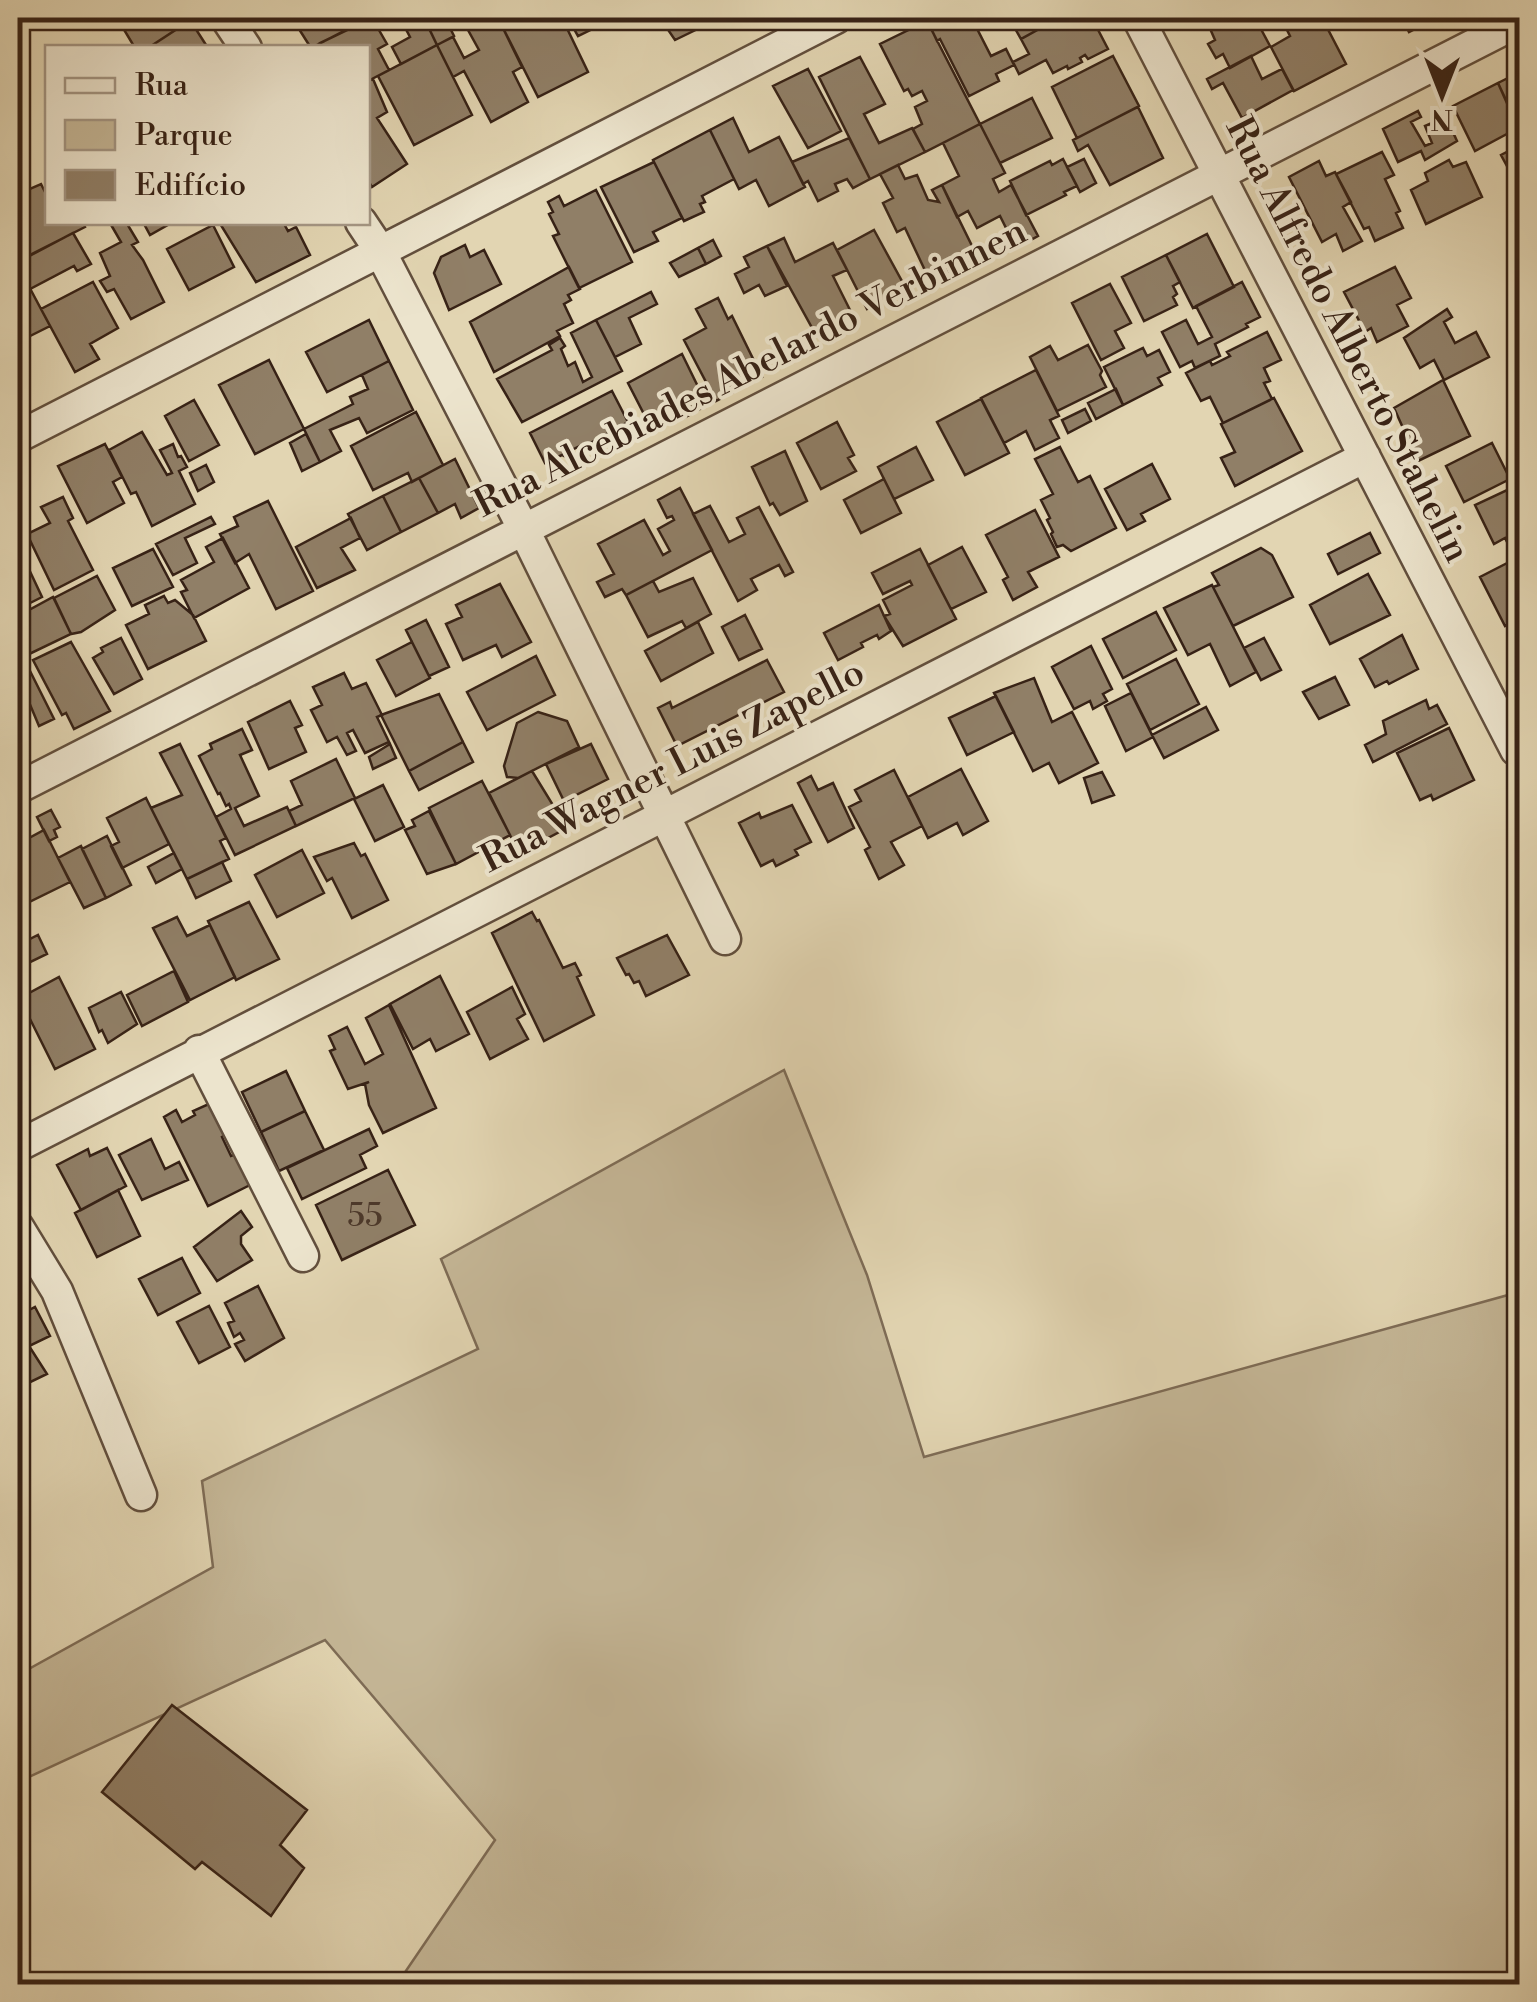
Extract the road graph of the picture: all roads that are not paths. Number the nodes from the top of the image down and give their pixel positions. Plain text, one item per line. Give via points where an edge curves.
1 (226, 18) edge
2 (836, 18) edge
3 (1138, 18) edge
4 (1520, 21) edge
5 (244, 45) edge
6 (1218, 174) junction
7 (364, 225) edge
8 (379, 249) junction
9 (18, 435) edge
10 (1365, 457) junction
11 (523, 528) junction
12 (1516, 750) dead end
13 (18, 788) edge
14 (664, 814) junction
15 (725, 939) dead end
16 (200, 1051) junction
17 (18, 1146) edge
18 (18, 1227) edge
19 (303, 1256) dead end
20 (141, 1496) dead end

1 - 5 street
2 - 8 street
3 - 6 street, Rua Alfredo Alberto Stahelin
4 - 6 street, Rua Alcebiades Abelardo Verbinnen
6 - 10 street, Rua Alfredo Alberto Stahelin
6 - 11 street, Rua Alcebiades Abelardo Verbinnen
7 - 8 street
8 - 9 street
8 - 11 street
10 - 12 street, Rua Alfredo Alberto Stahelin
10 - 14 street, Rua Wagner Luis Zapello
11 - 13 street, Rua Alcebiades Abelardo Verbinnen
11 - 14 street
14 - 15 street
14 - 16 street, Rua Wagner Luis Zapello
16 - 17 street, Rua Wagner Luis Zapello
16 - 19 street
18 - 20 street via 57,1292

